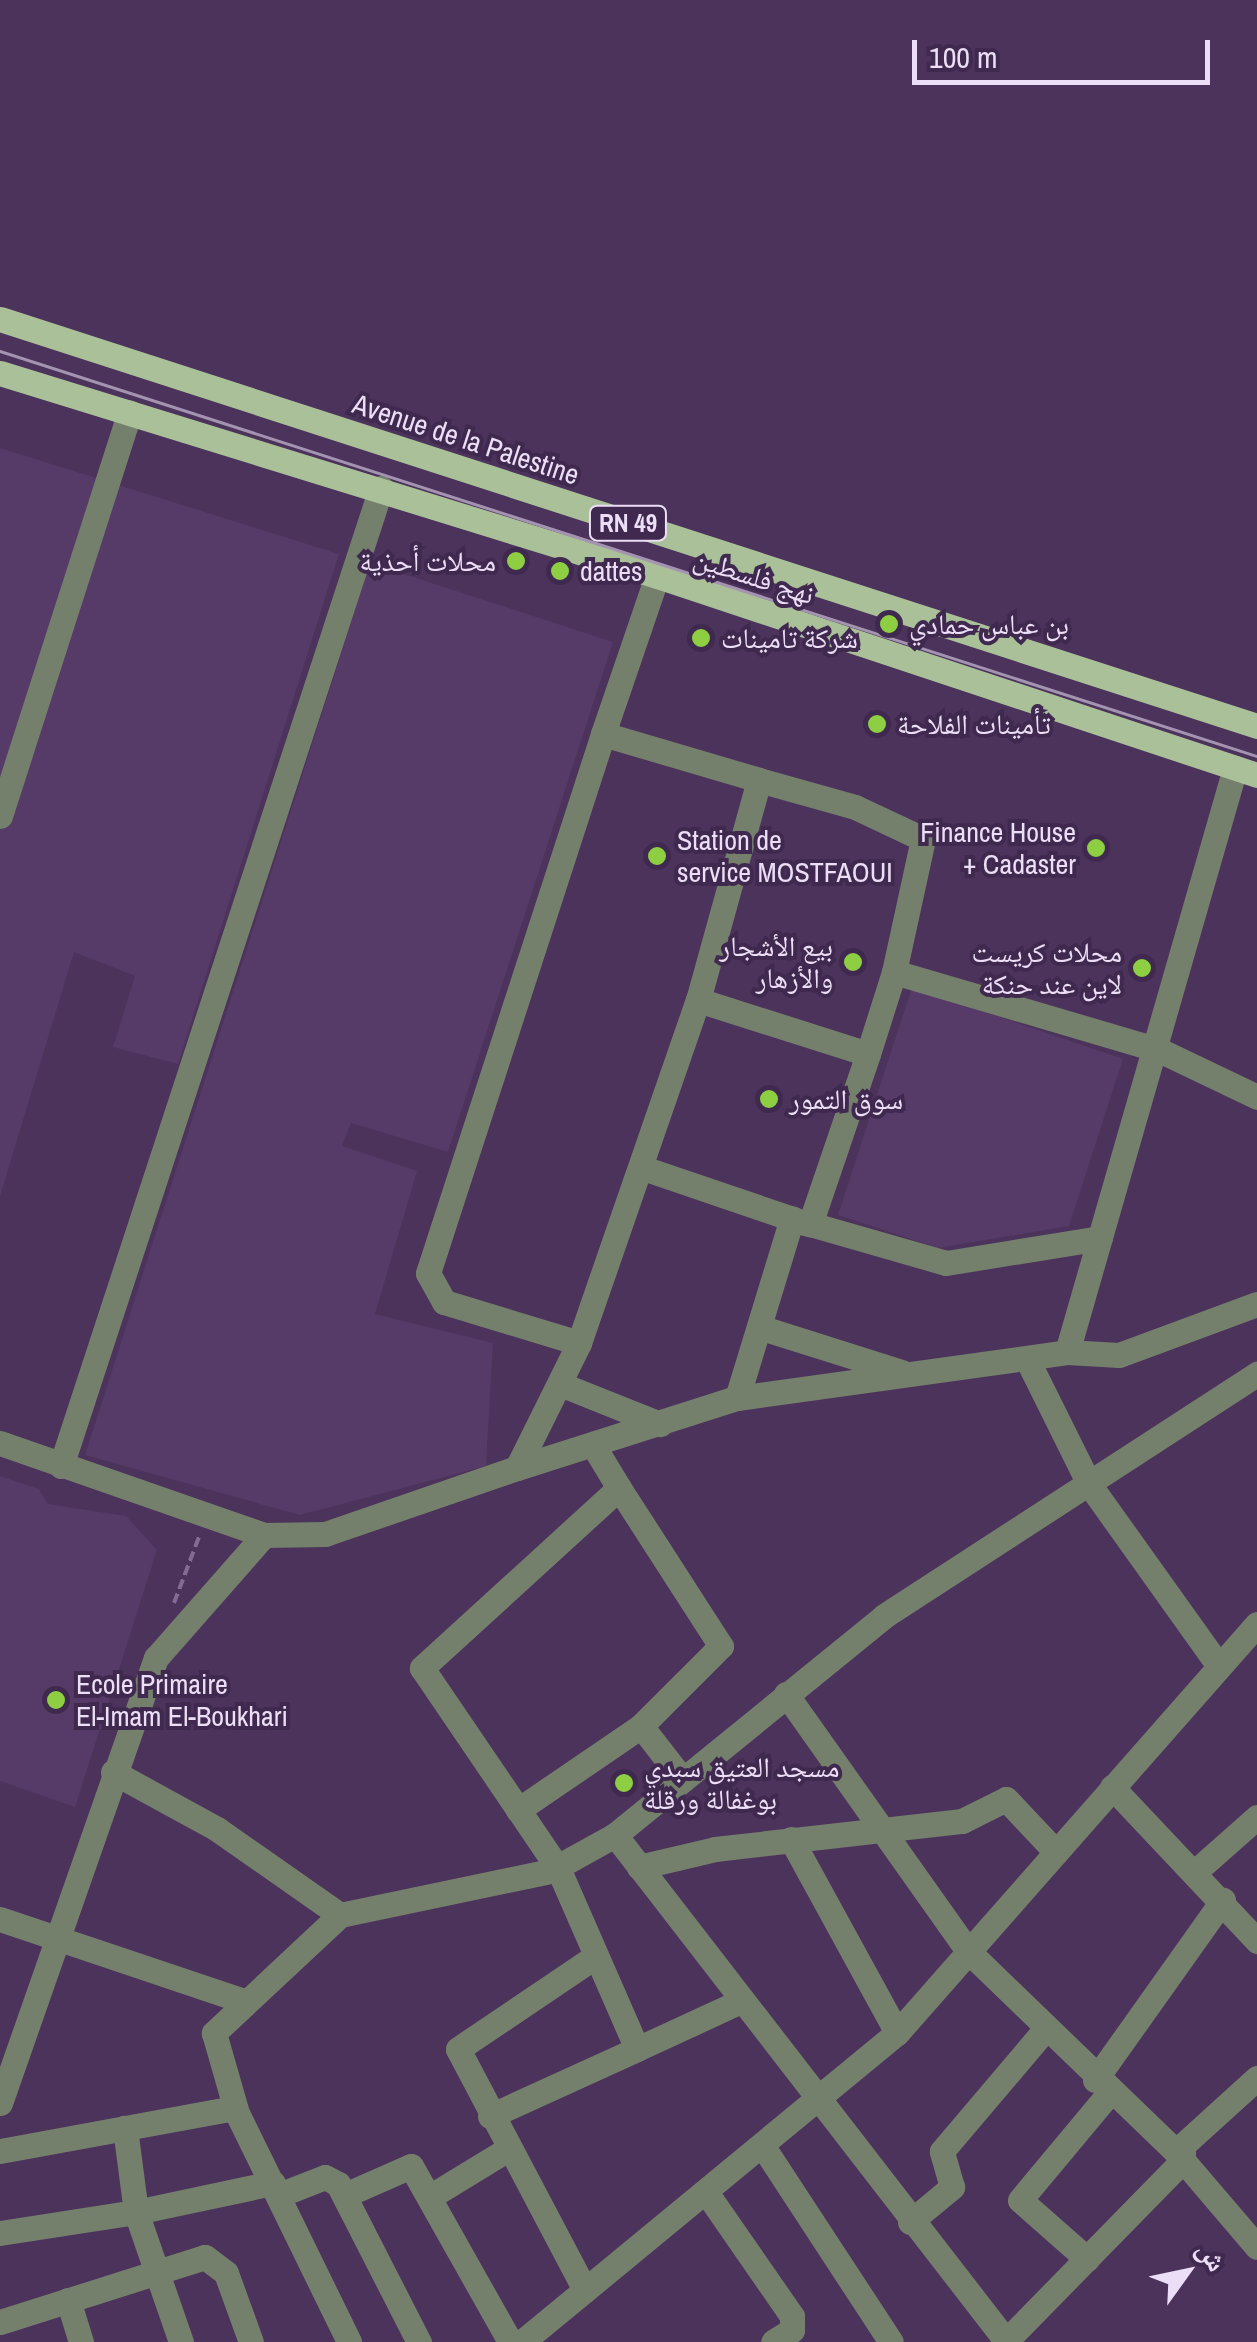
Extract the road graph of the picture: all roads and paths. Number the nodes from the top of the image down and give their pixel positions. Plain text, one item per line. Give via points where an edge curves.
1 (0, 319) edge
2 (0, 373) edge
3 (130, 412) junction
4 (381, 488) junction
5 (658, 576) junction
6 (1257, 726) edge
7 (604, 734) junction
8 (1246, 772) edge
9 (758, 780) junction
10 (0, 816) edge
11 (894, 972) junction
12 (698, 1000) junction
13 (1159, 1050) junction
14 (868, 1054) junction
15 (1257, 1097) edge
16 (642, 1168) junction
17 (801, 1221) junction
18 (1100, 1238) junction
19 (1257, 1304) edge
20 (758, 1327) junction
21 (579, 1343) junction
22 (1067, 1352) junction
23 (1027, 1360) junction
24 (1257, 1374) edge
25 (910, 1375) junction
26 (560, 1384) junction
27 (737, 1398) junction
28 (660, 1424) junction
29 (0, 1443) edge
30 (593, 1445) junction
31 (61, 1466) junction
32 (518, 1468) junction
33 (1088, 1484) junction
34 (619, 1488) junction
35 (205, 1518) junction
36 (264, 1536) junction
37 (167, 1623) dead end
38 (1256, 1626) edge
39 (1219, 1666) junction
40 (786, 1694) junction
41 (641, 1726) junction
42 (113, 1772) junction
43 (682, 1780) junction
44 (1112, 1787) junction
45 (518, 1810) junction
46 (1257, 1817) edge
47 (882, 1829) junction
48 (615, 1835) junction
49 (791, 1838) junction
50 (1056, 1852) junction
51 (639, 1867) junction
52 (558, 1868) junction
53 (1197, 1870) junction
54 (1223, 1900) junction
55 (340, 1916) junction
56 (0, 1919) edge
57 (54, 1936) junction
58 (1257, 1940) edge
59 (968, 1952) junction
60 (596, 1956) junction
61 (240, 2000) junction
62 (741, 2001) junction
63 (1043, 2032) junction
64 (896, 2033) junction
65 (637, 2049) junction
66 (1257, 2078) edge
67 (1102, 2086) junction
68 (816, 2100) junction
69 (0, 2103) edge
70 (235, 2108) junction
71 (490, 2116) junction
72 (125, 2128) junction
73 (762, 2145) junction
74 (508, 2149) junction
75 (0, 2151) edge
76 (1183, 2160) junction
77 (276, 2189) junction
78 (706, 2192) junction
79 (345, 2195) junction
80 (431, 2196) junction
81 (136, 2212) junction
82 (910, 2222) junction
83 (0, 2233) edge
84 (1257, 2247) edge
85 (1087, 2259) junction
86 (157, 2272) junction
87 (585, 2290) junction
88 (68, 2300) junction
89 (0, 2322) edge
90 (81, 2342) edge
91 (181, 2342) edge
92 (252, 2342) edge
93 (349, 2342) edge
94 (419, 2342) edge
95 (510, 2342) edge
96 (522, 2342) edge
97 (773, 2342) edge
98 (891, 2342) edge
99 (1007, 2342) edge

1 - 6 main road, Avenue de la Palestine / RN 49
2 - 3 main road, نهج فلسطين / RN 49
3 - 4 main road, نهج فلسطين / RN 49
3 - 10 street
4 - 5 main road, نهج فلسطين / RN 49
4 - 31 street
5 - 7 street
5 - 8 main road, نهج فلسطين / RN 49
7 - 9 street
7 - 21 street via 428,1272 444,1302
8 - 13 street
9 - 11 street via 855,807 923,840
9 - 12 street
11 - 13 street
11 - 14 street
12 - 14 street
12 - 16 street
13 - 15 street
13 - 18 street
14 - 17 street
16 - 17 street
16 - 21 street
17 - 18 street via 946,1263
17 - 20 street
18 - 22 street
19 - 22 street via 1119,1355
20 - 25 street
20 - 27 street
21 - 26 street
22 - 23 street
23 - 25 street
23 - 33 street
24 - 33 street
25 - 27 street
26 - 28 street
26 - 32 street
27 - 28 street
28 - 30 street
29 - 31 street
30 - 32 street
30 - 34 street
31 - 35 street
32 - 36 street via 324,1534
33 - 39 street
33 - 40 street via 884,1616
34 - 41 street via 722,1646
34 - 45 street via 424,1663
35 - 36 street
35 - 37 path
36 - 42 street via 156,1658
38 - 39 street
39 - 44 street
40 - 43 street
40 - 47 street
41 - 43 street
41 - 45 street
42 - 55 street via 217,1828
42 - 57 street
43 - 48 street
44 - 50 street
44 - 53 street
45 - 52 street
46 - 53 street
47 - 49 street
47 - 50 street via 962,1820 1010,1799
47 - 59 street
48 - 51 street
48 - 52 street
49 - 51 street
49 - 64 street
50 - 59 street
51 - 62 street
52 - 55 street via 394,1911
52 - 60 street
53 - 54 street
54 - 58 street
54 - 67 street
55 - 61 street
56 - 57 street
57 - 61 street
57 - 69 street
59 - 63 street
59 - 64 street
60 - 65 street
60 - 71 street via 461,2042
61 - 70 street via 214,2033
62 - 65 street
62 - 68 street
63 - 67 street
63 - 82 street via 942,2151 952,2186
64 - 68 street
65 - 71 street
66 - 76 street via 1183,2146
67 - 76 street
67 - 85 street via 1020,2200
68 - 73 street
68 - 82 street
70 - 72 street
70 - 77 street
71 - 74 street
72 - 75 street
72 - 81 street
73 - 78 street
73 - 98 street
74 - 80 street
74 - 87 street
76 - 84 street
76 - 85 street
77 - 79 street via 325,2177
77 - 81 street
77 - 93 street
78 - 87 street
78 - 97 street via 792,2316 792,2330
79 - 80 street via 401,2163
79 - 94 street
80 - 95 street
81 - 83 street
81 - 86 street
82 - 99 street
85 - 99 street
86 - 88 street
86 - 91 street
86 - 92 street via 205,2257 220,2263
87 - 96 street
88 - 89 street
88 - 90 street

